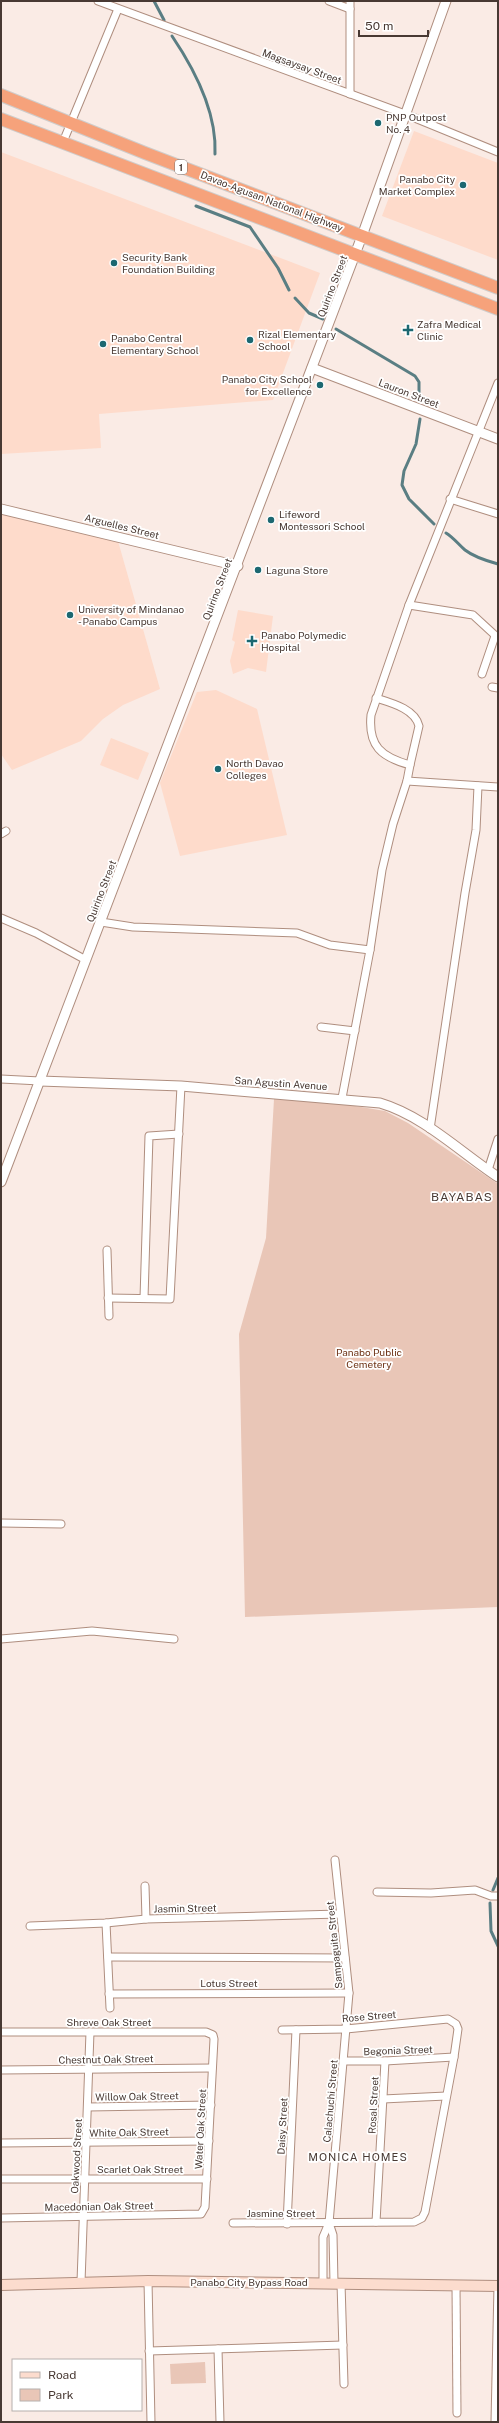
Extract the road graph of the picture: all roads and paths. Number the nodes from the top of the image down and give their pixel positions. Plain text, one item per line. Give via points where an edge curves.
1 (98, 1) edge
2 (329, 1) edge
3 (350, 1) edge
4 (446, 1) edge
5 (118, 9) junction
6 (350, 10) junction
7 (350, 94) junction
8 (1, 95) edge
9 (405, 114) junction
10 (1, 119) edge
11 (71, 123) junction
12 (63, 142) junction
13 (498, 152) edge
14 (362, 236) junction
15 (355, 255) junction
16 (498, 288) edge
17 (498, 309) edge
18 (312, 368) junction
19 (498, 382) edge
20 (479, 432) junction
21 (498, 440) edge
22 (450, 498) junction
23 (1, 509) edge
24 (498, 514) edge
25 (238, 566) junction
26 (409, 605) junction
27 (496, 637) edge
28 (482, 674) dead end
29 (376, 698) junction
30 (410, 765) junction
31 (407, 781) junction
32 (478, 786) junction
33 (498, 787) edge
34 (1, 918) edge
35 (101, 922) junction
36 (370, 950) junction
37 (86, 960) junction
38 (321, 1027) dead end
39 (355, 1031) junction
40 (1, 1079) edge
41 (40, 1081) junction
42 (181, 1086) junction
43 (342, 1098) junction
44 (430, 1129) junction
45 (179, 1134) junction
46 (498, 1139) edge
47 (488, 1170) junction
48 (498, 1177) edge
49 (1, 1182) edge
50 (107, 1250) dead end
51 (108, 1298) junction
52 (144, 1298) junction
53 (109, 1316) dead end
54 (1, 1524) edge
55 (61, 1524) dead end
56 (174, 1638) dead end
57 (1, 1639) edge
58 (335, 1860) dead end
59 (146, 1886) dead end
60 (377, 1892) dead end
61 (498, 1896) edge
62 (340, 1914) junction
63 (146, 1919) junction
64 (106, 1923) junction
65 (30, 1926) dead end
66 (108, 1957) junction
67 (345, 1958) junction
68 (349, 1993) junction
69 (109, 1994) junction
70 (110, 2008) dead end
71 (346, 2029) junction
72 (282, 2030) dead end
73 (296, 2030) junction
74 (1, 2032) edge
75 (90, 2032) junction
76 (214, 2039) joint
77 (454, 2057) junction
78 (343, 2061) junction
79 (385, 2061) junction
80 (212, 2068) junction
81 (1, 2070) edge
82 (89, 2070) junction
83 (446, 2096) junction
84 (383, 2099) junction
85 (211, 2105) junction
86 (88, 2107) junction
87 (209, 2141) junction
88 (86, 2142) junction
89 (1, 2144) edge
90 (1, 2179) edge
91 (85, 2179) junction
92 (207, 2179) junction
93 (197, 2215) joint
94 (83, 2217) junction
95 (1, 2218) edge
96 (376, 2222) junction
97 (233, 2223) dead end
98 (287, 2224) junction
99 (329, 2224) junction
100 (148, 2281) junction
101 (81, 2282) junction
102 (323, 2283) junction
103 (337, 2283) junction
104 (1, 2285) edge
105 (456, 2285) junction
106 (498, 2286) edge
107 (343, 2344) junction
108 (218, 2349) junction
109 (149, 2351) junction
110 (344, 2384) dead end
111 (457, 2413) dead end
112 (151, 2422) edge
113 (220, 2422) edge
114 (495, 2422) edge

1 - 5 street, Magsaysay Street
2 - 6 street
3 - 6 street
4 - 9 street, Quirino Street
5 - 7 street, Magsaysay Street
5 - 11 street
6 - 7 street
7 - 9 street, Magsaysay Street
8 - 11 highway, Davao-Agusan National Highway / 1
9 - 13 street, Magsaysay Street
9 - 14 street, Quirino Street
10 - 12 highway, Davao-Agusan National Highway / 1
11 - 12 street
11 - 14 highway, Davao-Agusan National Highway / 1
12 - 15 highway, Davao-Agusan National Highway / 1
14 - 15 street, Quirino Street
14 - 16 highway, Davao-Agusan National Highway / 1
15 - 17 highway, Davao-Agusan National Highway / 1
15 - 18 street, Quirino Street
18 - 20 street, Lauron Street
18 - 25 street, Quirino Street
19 - 20 street
20 - 21 street, Lauron Street
20 - 22 street
22 - 24 street
22 - 26 street
23 - 25 street, Arguelles Street
25 - 35 street, Quirino Street
26 - 27 street via 473,615
26 - 29 street
27 - 28 street
29 - 30 street via 370,722 370,734 374,745 392,758
29 - 30 street via 407,710 418,721
30 - 31 street
31 - 32 street
31 - 36 street via 382,870
32 - 33 street
32 - 44 street via 476,830 464,893
34 - 37 street via 36,933
35 - 36 street via 133,927 297,933 330,945
35 - 37 street, Quirino Street
36 - 39 street
37 - 41 street, Quirino Street
38 - 39 street
39 - 43 street
40 - 41 street
41 - 42 street, San Agustin Avenue
41 - 49 street, Quirino Street
42 - 43 street, San Agustin Avenue
42 - 45 street
43 - 44 street, San Agustin Avenue via 388,1105
44 - 47 street, San Agustin Avenue
45 - 52 street via 170,1299
45 - 52 street via 149,1136
46 - 47 street
47 - 48 street, San Agustin Avenue
50 - 51 street
51 - 52 street
51 - 53 street
54 - 55 street
56 - 57 street via 92,1631
58 - 62 street, Sampaguita Street
59 - 63 street
60 - 61 street via 475,1890
62 - 63 street, Jasmin Street
62 - 67 street, Sampaguita Street
63 - 64 street, Jasmin Street
64 - 65 street, Jasmin Street
64 - 66 street
66 - 67 street
66 - 69 street
67 - 68 street, Sampaguita Street
68 - 69 street, Lotus Street
68 - 71 street, Sampaguita Street
69 - 70 street
71 - 73 street, Rose Street
71 - 77 street, Rose Street via 448,2019 456,2024 458,2029
71 - 78 street, Calachuchi Street
72 - 73 street, Rose Street
73 - 98 street, Daisy Street
74 - 75 street, Shreve Oak Street
75 - 76 street, Shreve Oak Street via 206,2032 213,2035
75 - 82 street, Oakwood Street
76 - 80 street, Water Oak Street
77 - 79 street, Begonia Street
77 - 83 street
78 - 79 street, Begonia Street
78 - 99 street, Calachuchi Street
79 - 84 street, Rosal Street
80 - 82 street, Chestnut Oak Street
80 - 85 street, Water Oak Street
81 - 82 street, Chestnut Oak Street
82 - 86 street, Oakwood Street
83 - 84 street
83 - 96 street via 425,2212 418,2221
84 - 96 street, Rosal Street
85 - 86 street, Willow Oak Street
85 - 87 street, Water Oak Street
86 - 88 street, Oakwood Street
87 - 88 street, White Oak Street
87 - 92 street, Water Oak Street
88 - 89 street, White Oak Street
88 - 91 street, Oakwood Street
90 - 91 street, Scarlet Oak Street
91 - 92 street, Scarlet Oak Street
91 - 94 street, Oakwood Street
92 - 93 street, Water Oak Street via 204,2211
93 - 94 street, Macedonian Oak Street
94 - 95 street, Macedonian Oak Street
94 - 101 street, Oakwood Street
96 - 99 street
97 - 98 street, Jasmine Street
98 - 99 street, Jasmine Street
99 - 102 street, Calachuchi Street via 322,2237
99 - 103 street, Calachuchi Street via 333,2235
100 - 101 main road, Panabo City Bypass Road
100 - 102 main road, Panabo City Bypass Road
100 - 109 street
101 - 104 main road, Panabo City Bypass Road
102 - 103 main road, Panabo City Bypass Road
103 - 105 main road, Panabo City Bypass Road
103 - 107 street, Calachuchi Street
105 - 106 main road, Panabo City Bypass Road
105 - 111 street
106 - 114 street
107 - 108 street
107 - 110 street, Calachuchi Street
108 - 109 street
108 - 113 street
109 - 112 street

